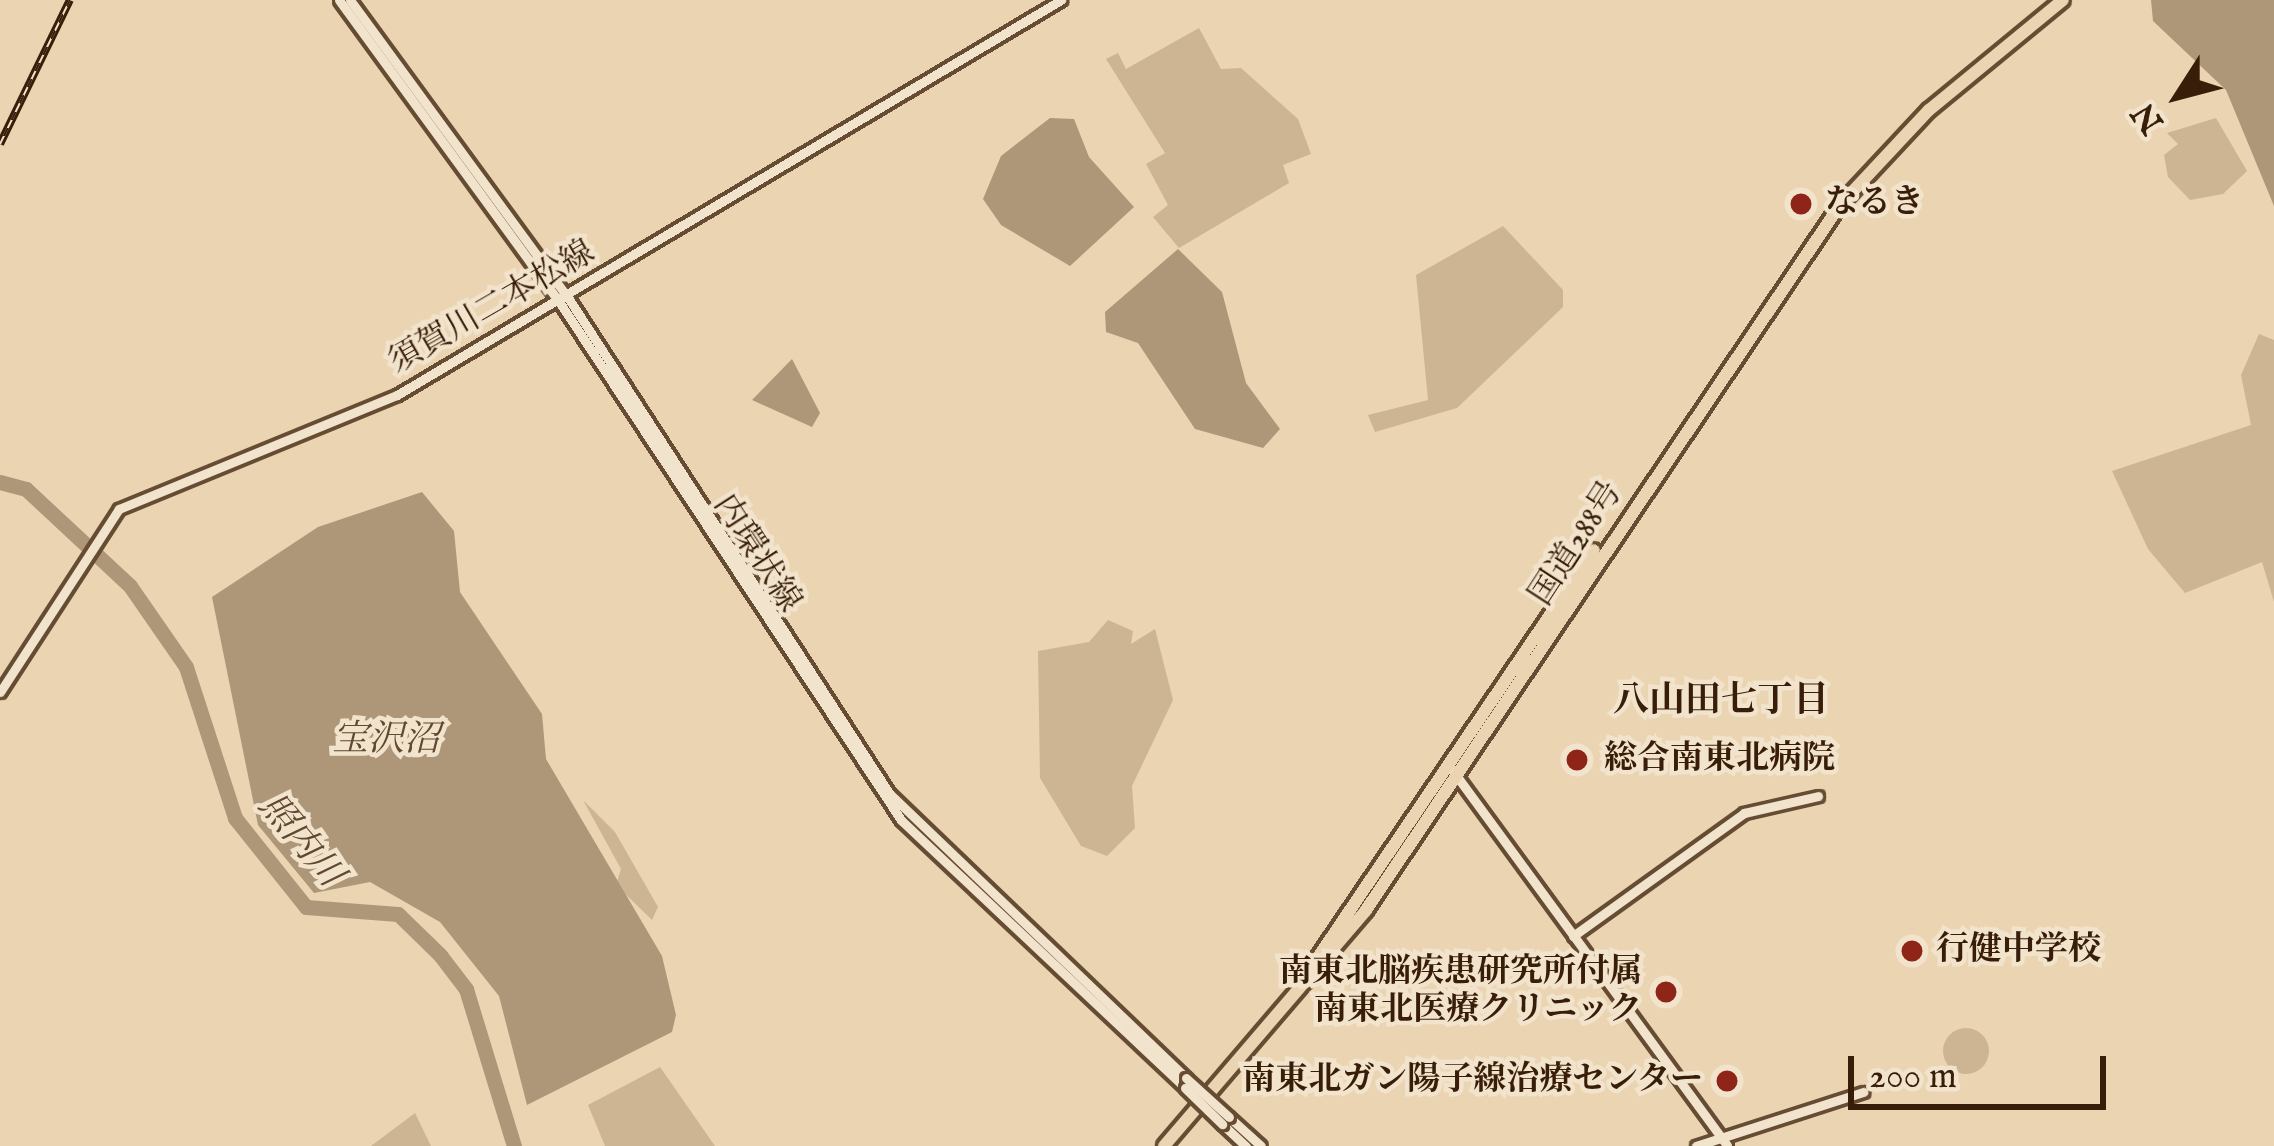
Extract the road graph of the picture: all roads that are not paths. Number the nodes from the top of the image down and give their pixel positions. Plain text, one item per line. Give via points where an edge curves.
1 (339, 0) edge
2 (350, 0) edge
3 (1061, 0) edge
4 (2053, 0) edge
5 (2063, 0) edge
6 (562, 298) junction
7 (0, 692) edge
8 (1453, 772) junction
9 (1818, 796) dead end
10 (1573, 936) junction
11 (1863, 1092) dead end
12 (1225, 1121) junction
13 (1719, 1136) junction
14 (1154, 1146) edge
15 (1164, 1146) edge
16 (1246, 1146) edge
17 (1261, 1146) edge
18 (1696, 1146) edge
19 (1726, 1146) edge

1 - 6 street, 内環状線
2 - 6 street, 内環状線
3 - 6 street, 須賀川二本松線
4 - 8 highway, 国道288号 via 1930,99 1811,228
5 - 8 highway, 国道288号 via 1929,110 1826,222
6 - 7 street, 須賀川二本松線 via 382,403 127,505 94,535
6 - 12 street, 内環状線, bridge via 889,793
8 - 10 street
8 - 14 highway, 国道288号 via 1307,974
8 - 15 highway, 国道288号 via 1335,952
9 - 10 street via 1744,813
10 - 13 street
11 - 13 street
12 - 16 street
12 - 17 street
13 - 18 street
13 - 19 street

